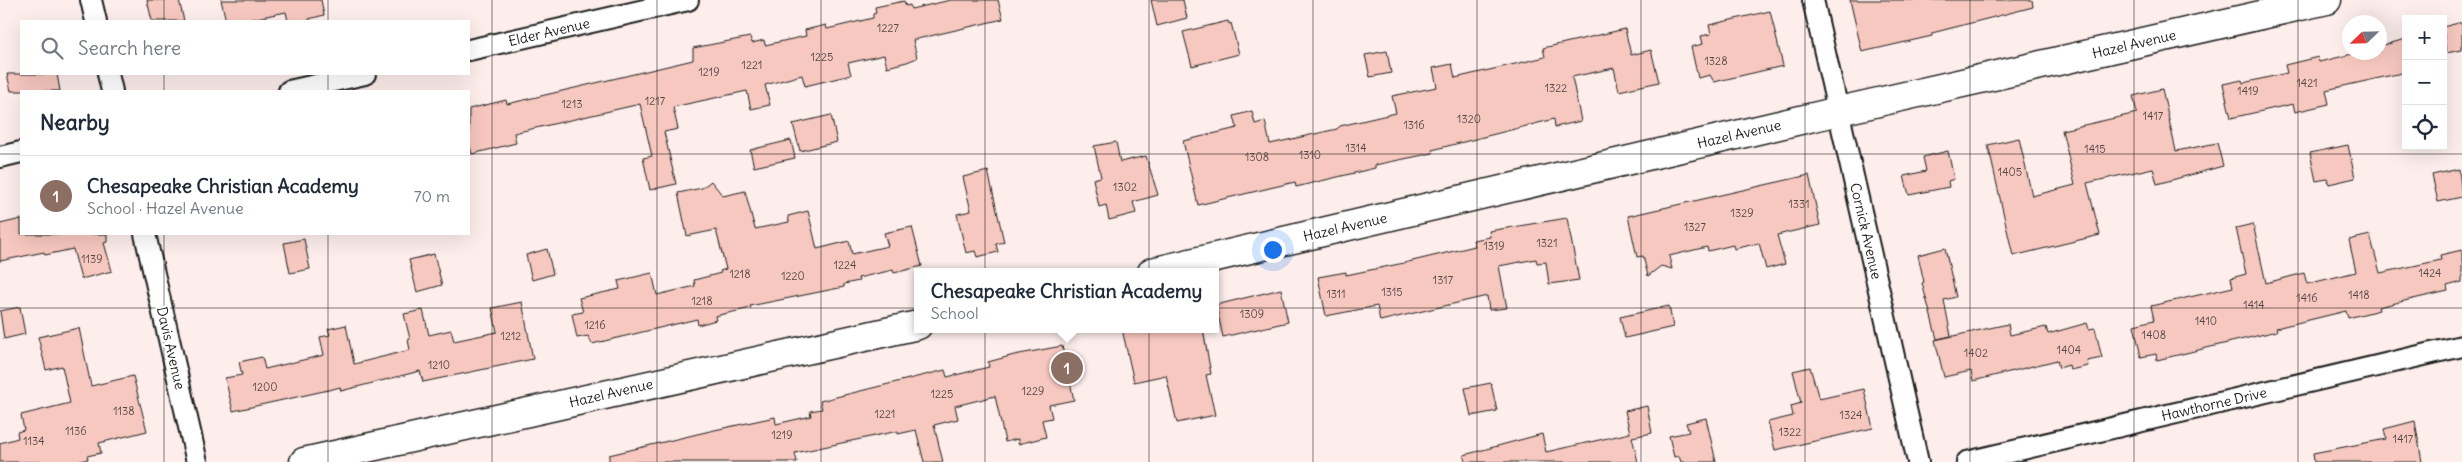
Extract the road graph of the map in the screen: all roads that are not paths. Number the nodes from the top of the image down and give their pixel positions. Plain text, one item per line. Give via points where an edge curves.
1 (91, 0) edge
2 (688, 0) edge
3 (1814, 0) edge
4 (2327, 0) edge
5 (96, 20) edge
6 (470, 50) edge
7 (108, 75) edge
8 (361, 75) edge
9 (112, 90) edge
10 (293, 90) edge
11 (1839, 111) junction
12 (20, 152) edge
13 (0, 157) edge
14 (145, 235) edge
15 (1169, 268) edge
16 (914, 326) edge
17 (2462, 346) edge
18 (197, 462) edge
19 (304, 462) edge
20 (1918, 462) edge
21 (1967, 462) edge

1 - 5 street
2 - 6 street, Elder Avenue
3 - 11 street, Cornick Avenue
4 - 11 street, Hazel Avenue
7 - 9 street
8 - 10 street
11 - 15 street, Hazel Avenue
11 - 20 street, Cornick Avenue
12 - 13 street
14 - 18 street, Davis Avenue
16 - 19 street, Hazel Avenue
17 - 21 street, Hawthorne Drive

